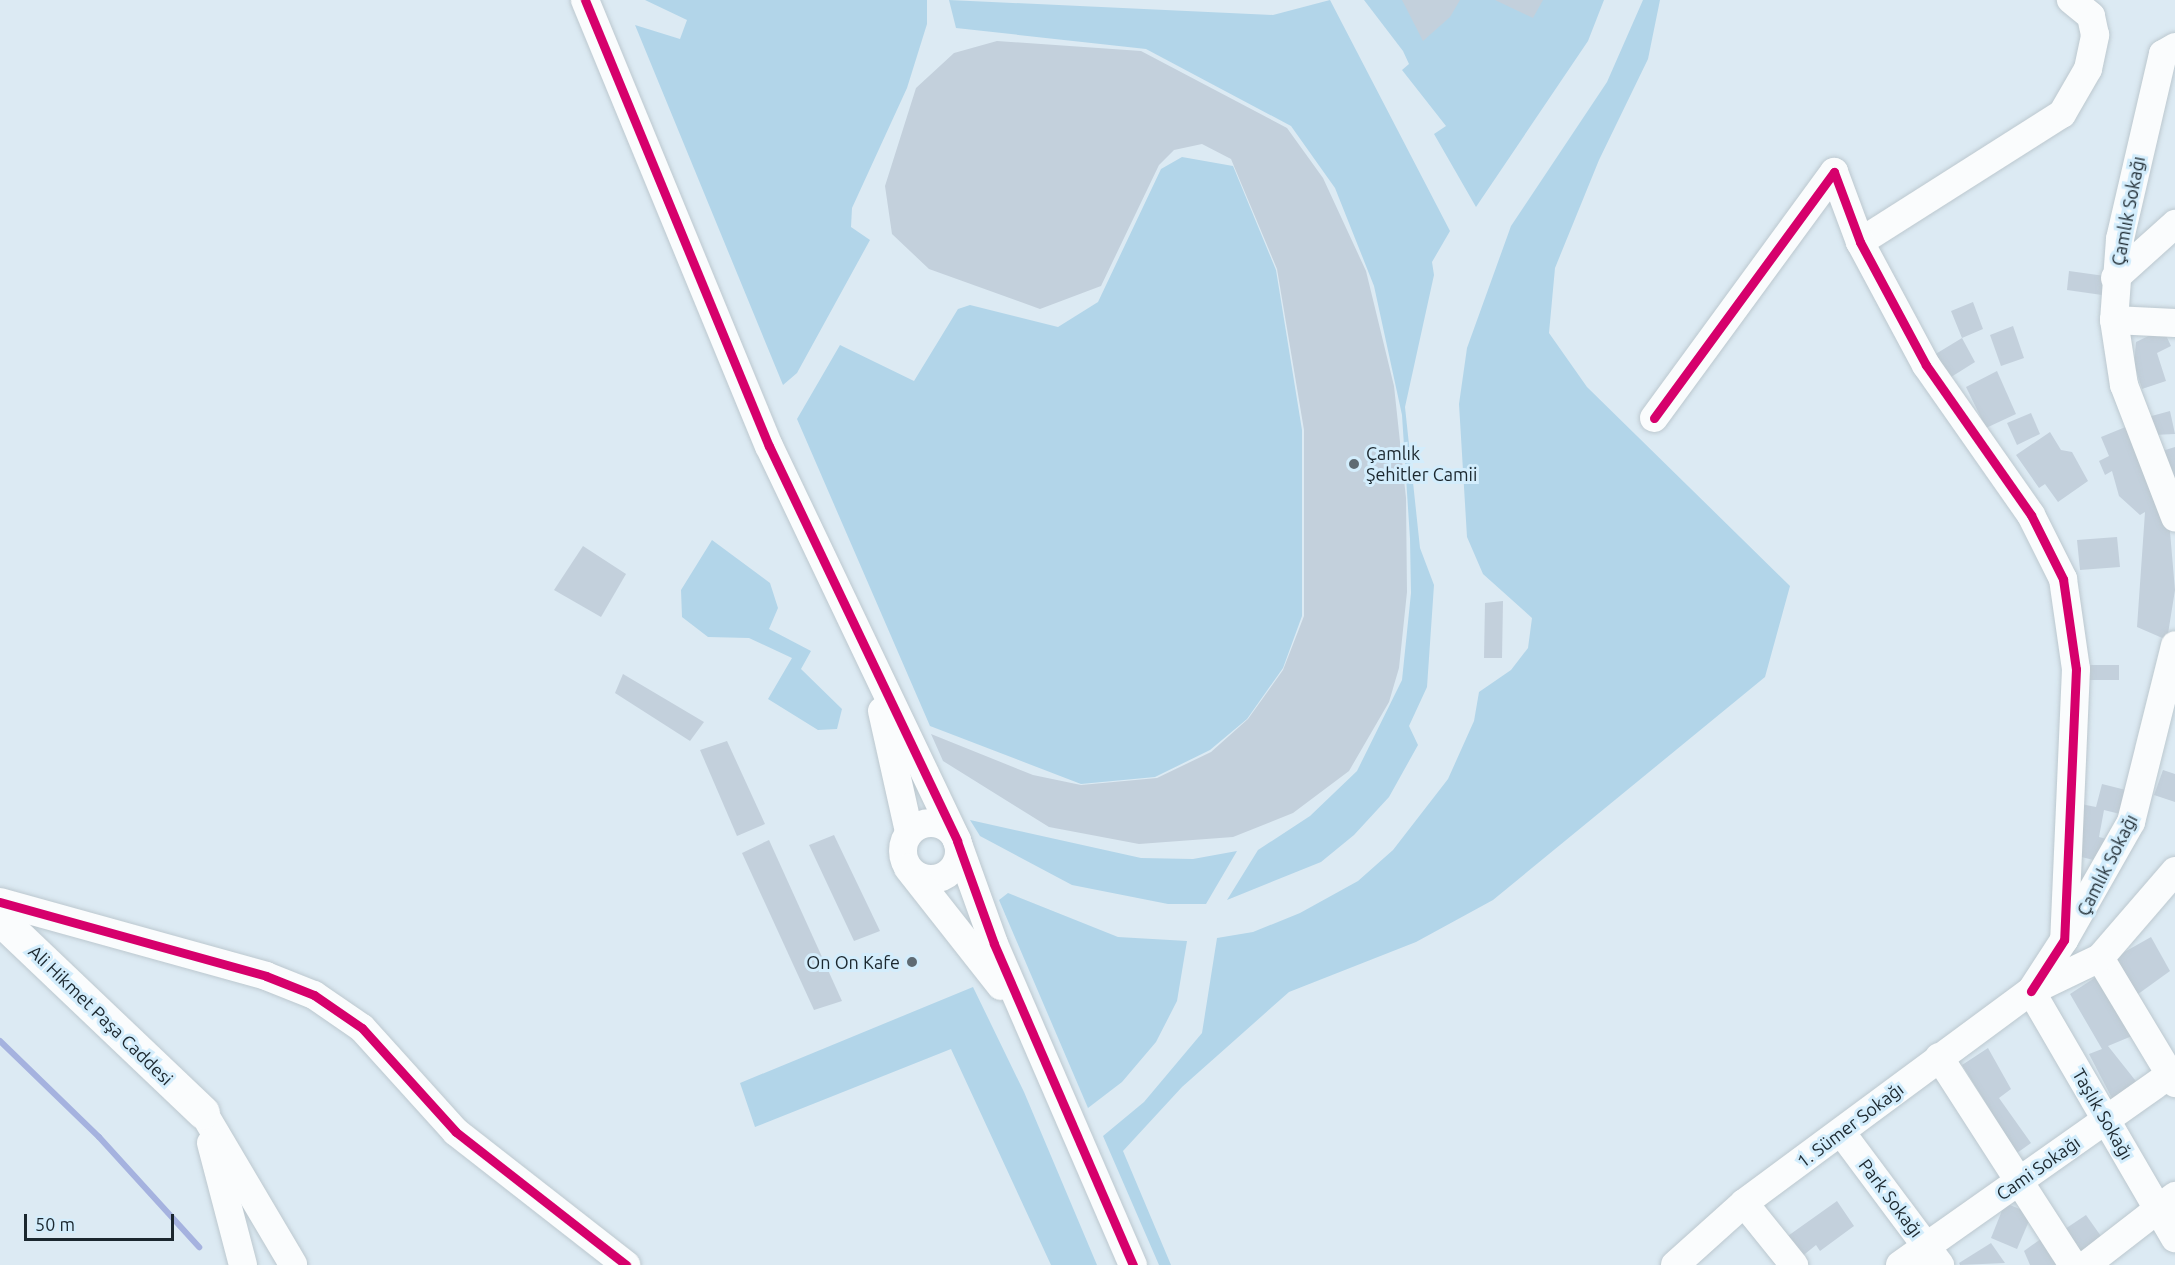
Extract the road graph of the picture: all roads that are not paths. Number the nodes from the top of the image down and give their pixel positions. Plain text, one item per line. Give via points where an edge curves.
1 (585, 0) edge
2 (2071, 0) edge
3 (2175, 47) edge
4 (2175, 224) edge
5 (1860, 242) junction
6 (2115, 278) junction
7 (2114, 320) junction
8 (2175, 323) edge
9 (1654, 418) dead end
10 (2173, 502) edge
11 (2175, 645) edge
12 (873, 666) junction
13 (909, 832) junction
14 (957, 841) junction
15 (908, 868) junction
16 (2175, 871) edge
17 (0, 902) edge
18 (0, 919) edge
19 (2064, 940) junction
20 (2100, 958) junction
21 (2031, 991) junction
22 (1028, 1021) junction
23 (1940, 1057) junction
24 (2173, 1076) edge
25 (203, 1112) junction
26 (2106, 1119) junction
27 (1841, 1132) junction
28 (2022, 1180) junction
29 (2167, 1202) edge
30 (1744, 1203) junction
31 (2175, 1238) edge
32 (1933, 1256) edge
33 (294, 1264) edge
34 (243, 1265) edge
35 (251, 1265) edge
36 (626, 1265) edge
37 (1133, 1265) edge
38 (1675, 1265) edge
39 (1794, 1265) edge
40 (1900, 1265) edge
41 (2073, 1265) edge
42 (2086, 1265) edge

1 - 12 street via 769,446
2 - 5 street via 2091,16 2095,35 2088,69 2062,114
3 - 6 street, Çamlık Sokağı via 2163,54
4 - 6 street
5 - 9 street via 1834,172
5 - 19 street via 1926,365 2031,515 2063,579 2076,669
6 - 7 street, Çamlık Sokağı
7 - 8 street
7 - 10 street, Çamlık Sokağı via 2124,385
11 - 19 street, Çamlık Sokağı via 2131,822
12 - 13 street
12 - 14 street
13 - 14 street via 935,823
13 - 15 street via 902,850
14 - 15 street via 958,859 948,873 931,879
14 - 22 street
15 - 22 street
16 - 20 street
17 - 36 street via 266,976 314,995 362,1028 456,1132
18 - 25 main road, Ali Hikmet Paşa Caddesi
19 - 21 street, Çamlık Sokağı
20 - 21 street
20 - 24 street
21 - 23 street, 1. Sümer Sokağı
21 - 26 street, Taşlık Sokağı
22 - 37 street
23 - 27 street, 1. Sümer Sokağı
23 - 28 street
24 - 26 street, Cami Sokağı
25 - 33 street
25 - 34 street
26 - 28 street, Cami Sokağı
26 - 29 street, Taşlık Sokağı
27 - 30 street, 1. Sümer Sokağı
27 - 32 street, Park Sokağı
28 - 32 street, Cami Sokağı
28 - 41 street
29 - 31 street, Taşlık Sokağı
29 - 42 street
30 - 38 street, 1. Sümer Sokağı
30 - 39 street
32 - 40 street, Cami Sokağı
33 - 35 street via 276,1256

